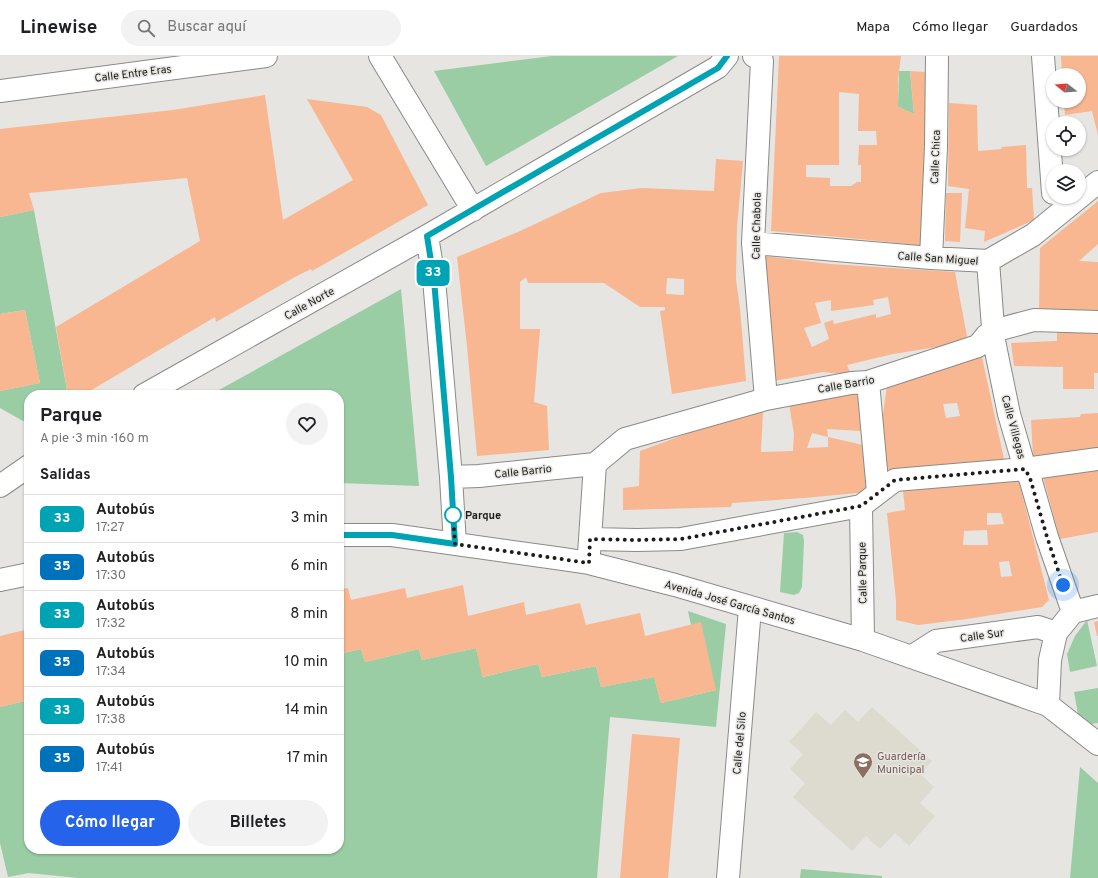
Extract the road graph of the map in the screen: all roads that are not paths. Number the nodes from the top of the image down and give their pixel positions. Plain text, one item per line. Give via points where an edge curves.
1 (266, 56) edge
2 (380, 56) edge
3 (726, 56) edge
4 (754, 56) edge
5 (937, 56) edge
6 (1043, 56) edge
7 (0, 91) edge
8 (1051, 164) edge
9 (1098, 182) edge
10 (1054, 208) edge
11 (473, 210) junction
12 (427, 236) junction
13 (753, 243) junction
14 (931, 258) junction
15 (988, 261) junction
16 (1098, 322) edge
17 (993, 331) junction
18 (868, 382) junction
19 (153, 390) edge
20 (766, 399) junction
21 (1098, 459) edge
22 (595, 464) junction
23 (24, 468) edge
24 (1025, 469) junction
25 (4, 477) edge
26 (451, 477) junction
27 (878, 492) junction
28 (861, 506) junction
29 (344, 535) edge
30 (590, 539) junction
31 (455, 544) junction
32 (589, 563) junction
33 (24, 575) edge
34 (0, 580) edge
35 (1098, 606) edge
36 (750, 608) junction
37 (1073, 612) junction
38 (1056, 633) junction
39 (863, 640) junction
40 (911, 657) junction
41 (1048, 705) junction
42 (1098, 744) edge
43 (728, 878) edge

1 - 7 street, Calle Entre Eras
2 - 11 street
3 - 11 street, Calle Norte via 718,68
4 - 13 street, Calle Chabola via 762,61
5 - 14 street, Calle Chica
6 - 8 street
9 - 10 street, Calle San Miguel
10 - 15 street, Calle San Miguel via 1033,235
11 - 12 street, Calle Norte
12 - 19 street, Calle Norte
12 - 26 street via 434,280
13 - 14 street, Calle San Miguel
13 - 20 street, Calle Chabola
14 - 15 street, Calle San Miguel
15 - 17 street, Calle Villegas
16 - 17 street, Calle Barrio via 1034,320
17 - 18 street, Calle Barrio via 978,346
17 - 24 street, Calle Villegas via 1009,414
18 - 20 street, Calle Barrio
18 - 27 street
20 - 22 street, Calle Barrio via 625,439
21 - 24 street
22 - 26 street, Calle Barrio
22 - 30 street
23 - 25 street
24 - 27 street via 895,480
24 - 37 street, Calle Villegas
26 - 31 street
27 - 28 street
28 - 30 street via 681,539
28 - 39 street, Calle Parque
29 - 31 street, Avenida José García Santos via 392,535
30 - 32 street
31 - 32 street, Avenida José García Santos
32 - 36 street, Avenida José García Santos
33 - 34 street
35 - 37 street
36 - 39 street, Avenida José García Santos
36 - 43 street, Calle del Silo
37 - 38 street
38 - 40 street, Calle Sur via 1038,627 936,641
38 - 41 street via 1050,660
39 - 40 street, Avenida José García Santos
40 - 41 street, Avenida José García Santos
41 - 42 street, Avenida José García Santos

